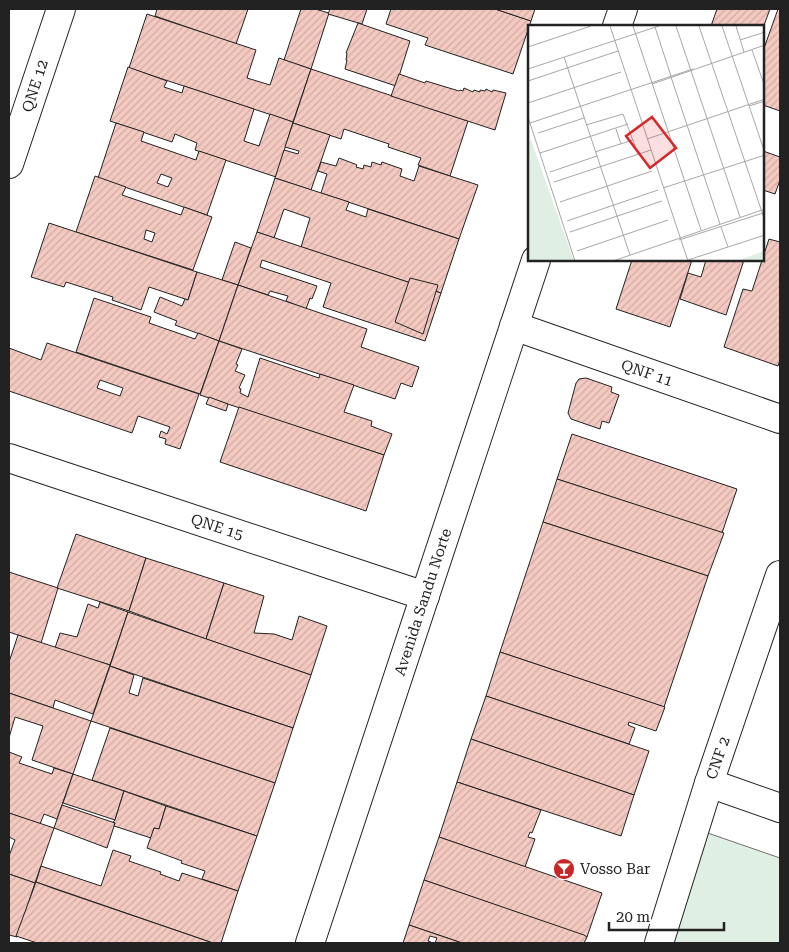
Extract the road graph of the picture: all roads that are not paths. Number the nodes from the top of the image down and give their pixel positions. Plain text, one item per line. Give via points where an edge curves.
1 (60, 9) edge
2 (623, 9) edge
3 (617, 25) edge
4 (9, 164) edge
5 (536, 261) edge
6 (514, 326) junction
7 (780, 419) edge
8 (9, 458) edge
9 (780, 575) edge
10 (425, 596) junction
11 (709, 783) junction
12 (780, 808) edge
13 (310, 943) edge
14 (659, 943) edge

1 - 4 street, QNE 12
2 - 3 street
5 - 6 street, Avenida Sandu Norte
6 - 7 street, QNF 11
6 - 10 street, Avenida Sandu Norte
8 - 10 street, QNE 15
9 - 11 street, CNF 2
10 - 13 street, Avenida Sandu Norte
11 - 12 street
11 - 14 street, CNF 2

